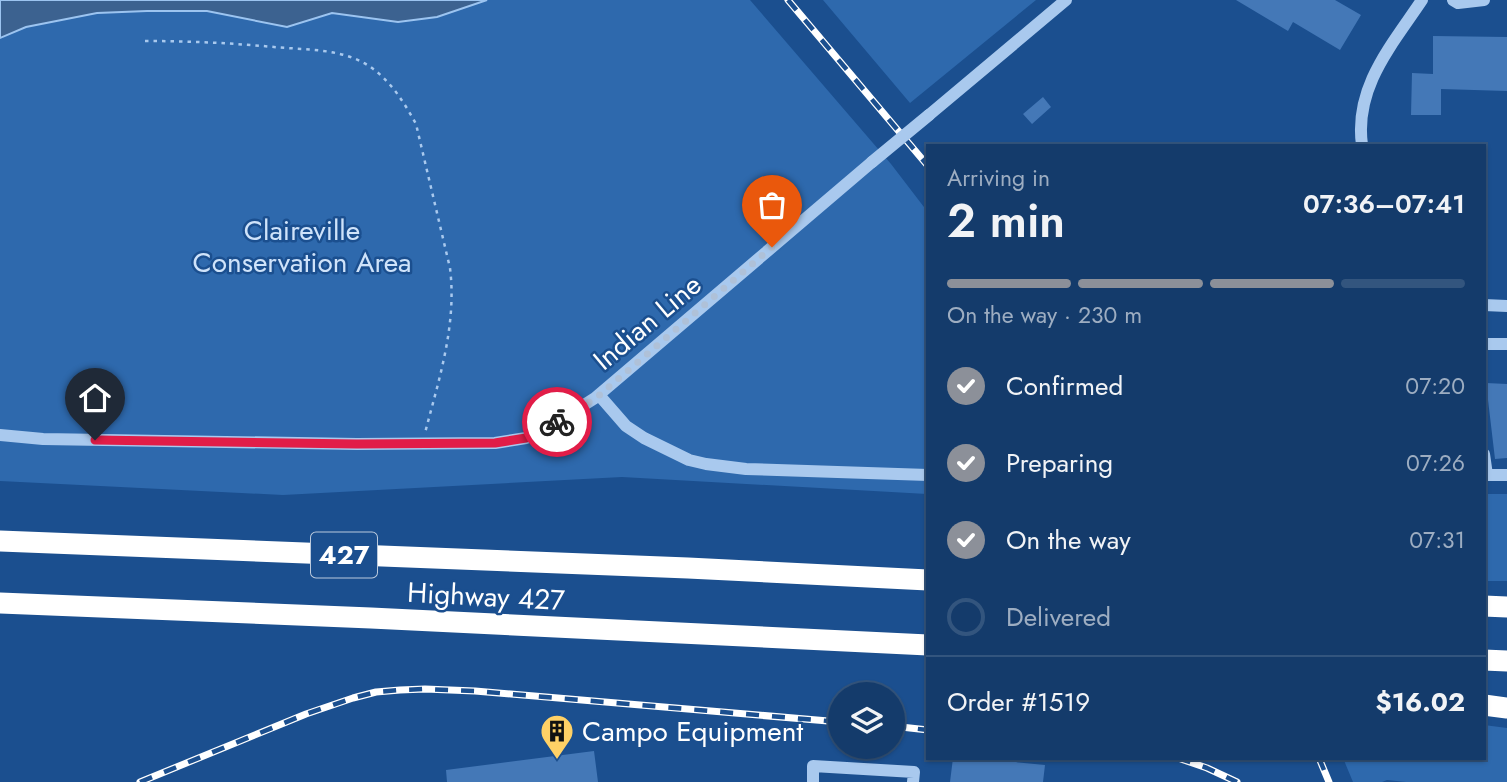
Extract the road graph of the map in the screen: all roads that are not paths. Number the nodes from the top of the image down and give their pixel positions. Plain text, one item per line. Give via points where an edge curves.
1 (1066, 0) edge
2 (1422, 0) edge
3 (1453, 0) edge
4 (1484, 0) edge
5 (1362, 144) edge
6 (1486, 305) edge
7 (1507, 306) edge
8 (1486, 344) edge
9 (1507, 344) edge
10 (599, 395) junction
11 (0, 435) edge
12 (1486, 468) edge
13 (926, 475) edge
14 (1507, 475) edge
15 (0, 541) edge
16 (926, 580) edge
17 (0, 603) edge
18 (1486, 607) edge
19 (1507, 607) edge
20 (926, 645) edge
21 (1486, 660) edge
22 (1507, 661) edge
23 (1486, 705) edge
24 (1507, 708) edge
25 (813, 782) edge
26 (913, 782) edge

1 - 10 street, Indian Line, bridge
2 - 5 street via 1370,83
3 - 4 street
6 - 7 street
8 - 9 street
10 - 11 street, Indian Line via 548,428 526,438 495,443
10 - 13 street via 626,426 689,460 746,469
12 - 14 street via 1487,475
15 - 16 highway, Highway 427 / 427
17 - 20 highway, Highway 427 / 427
18 - 19 highway
21 - 22 highway
23 - 24 highway
25 - 26 street via 813,766 914,772

